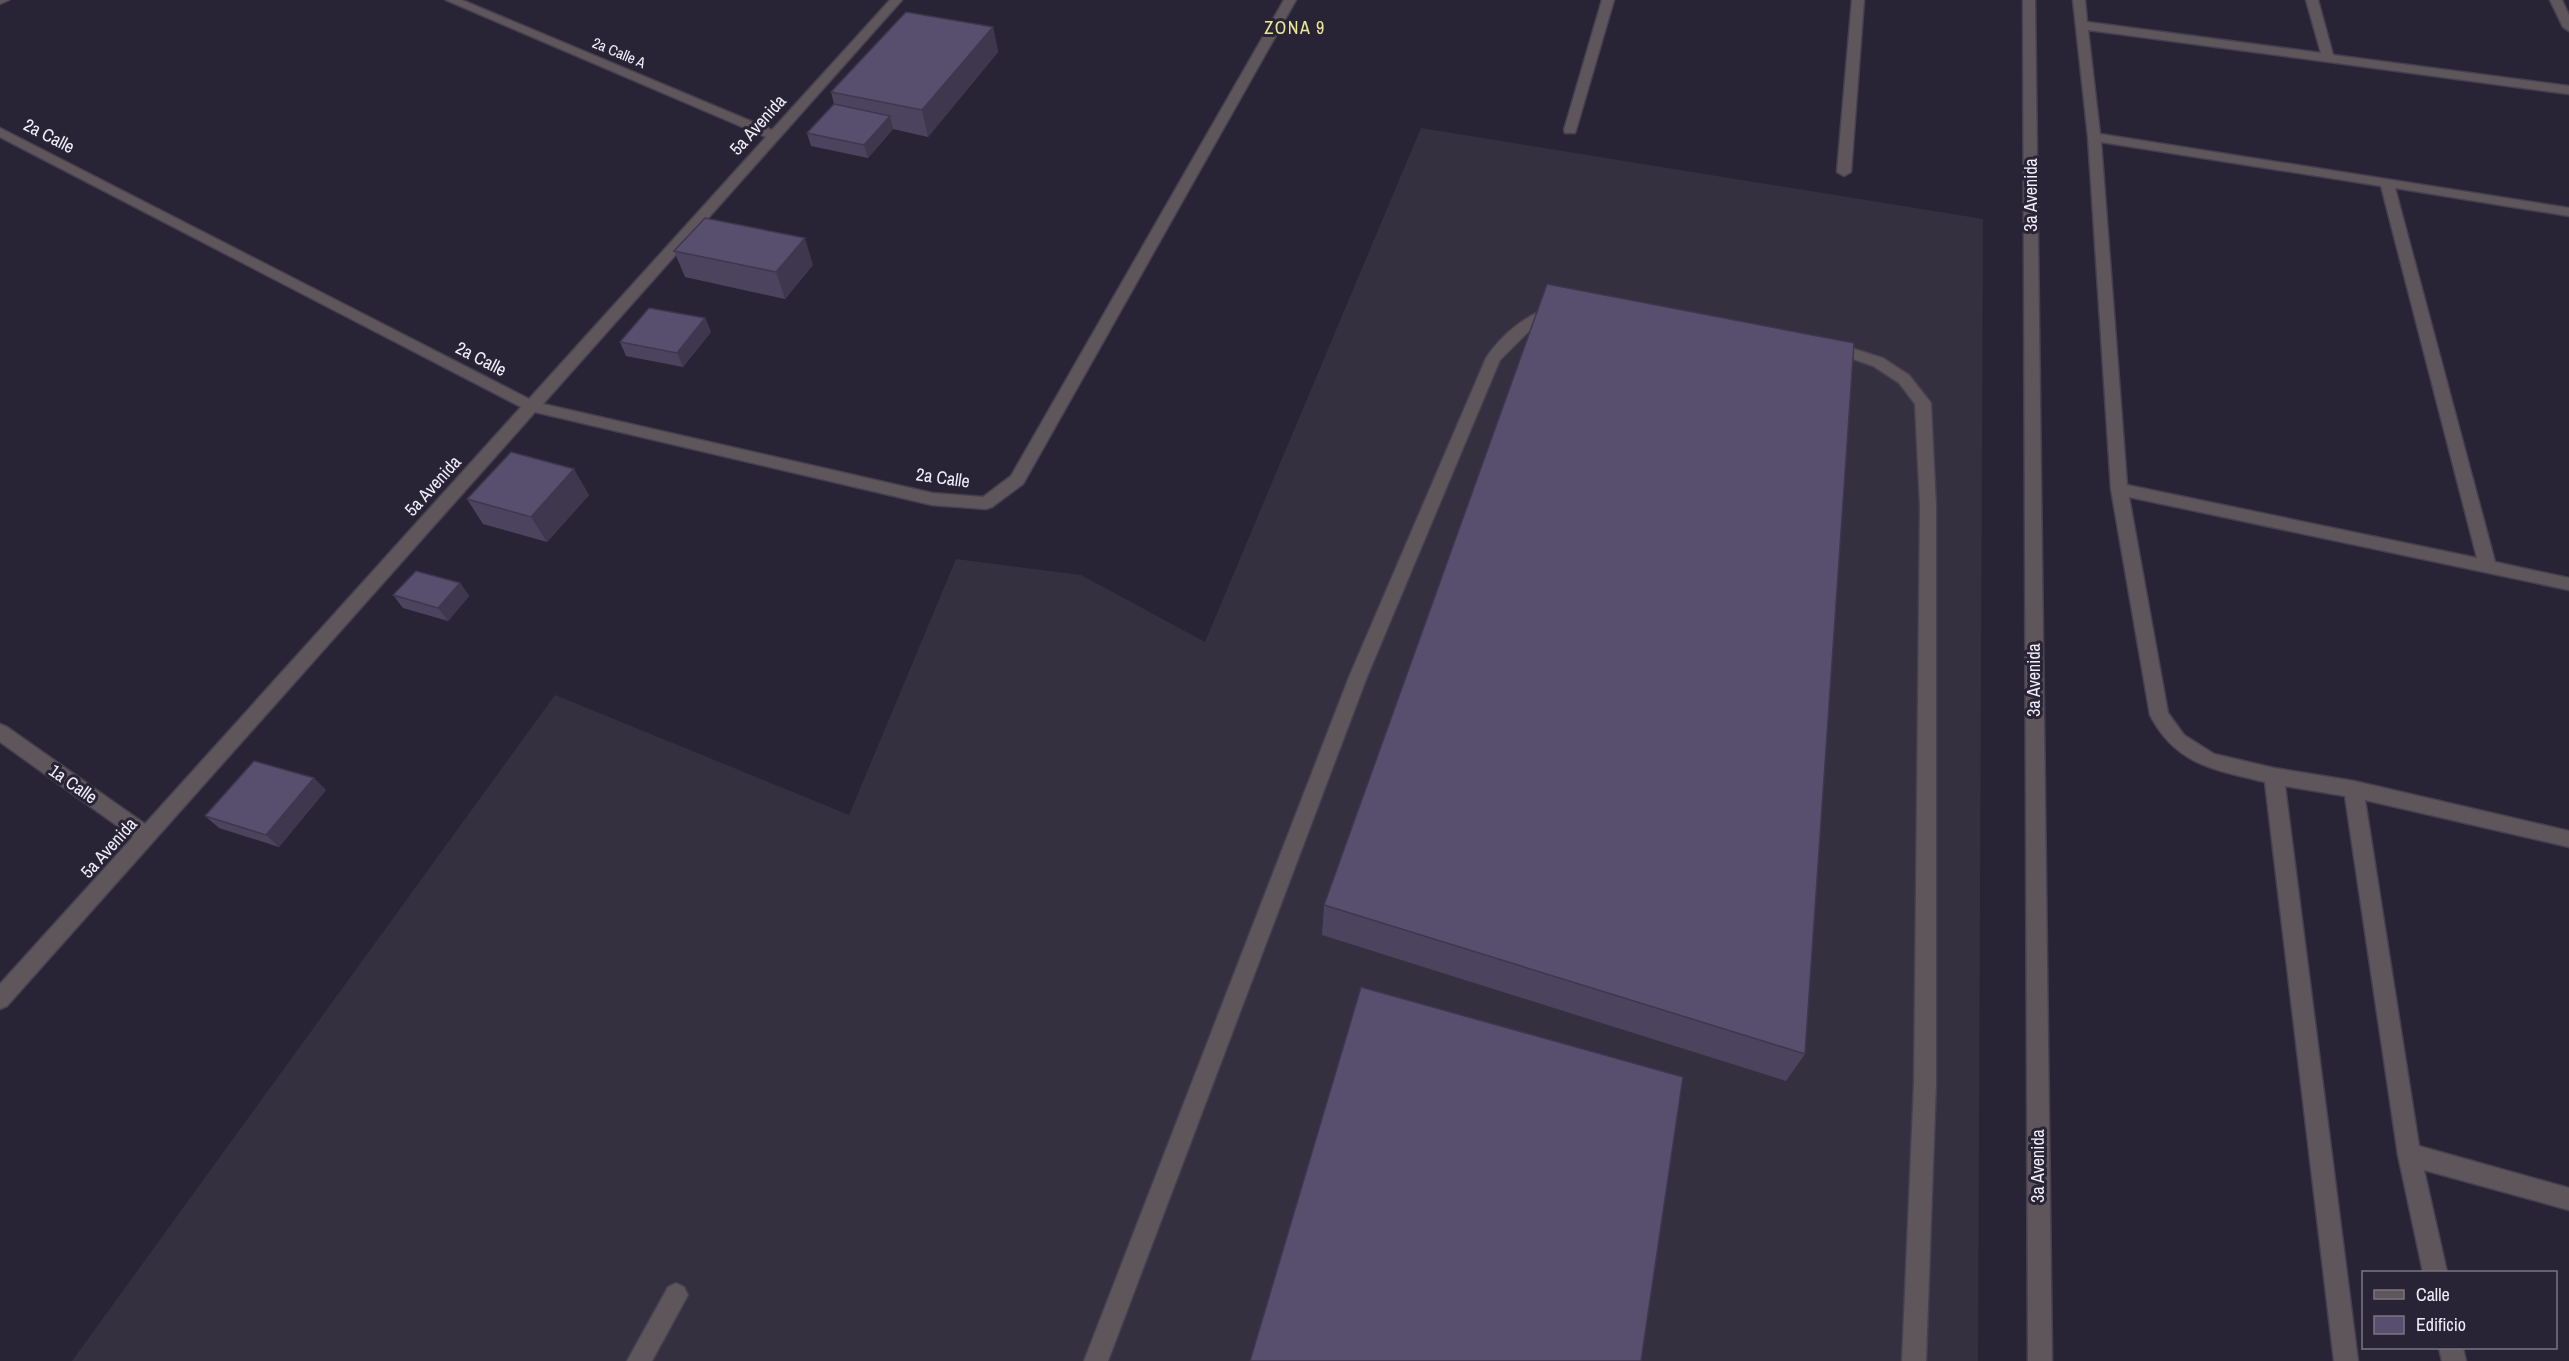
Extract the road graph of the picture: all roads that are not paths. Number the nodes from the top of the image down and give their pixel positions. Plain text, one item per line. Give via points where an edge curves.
1 (453, 0) edge
2 (896, 0) edge
3 (1290, 0) edge
4 (1608, 0) edge
5 (1858, 0) edge
6 (2029, 0) edge
7 (2079, 0) edge
8 (2312, 0) edge
9 (2556, 0) edge
10 (2080, 25) junction
11 (2569, 27) edge
12 (2328, 58) junction
13 (2569, 90) edge
14 (1570, 130) dead end
15 (0, 132) edge
16 (774, 136) junction
17 (2094, 137) junction
18 (1844, 172) dead end
19 (2387, 184) junction
20 (2569, 212) edge
21 (1575, 309) edge
22 (1809, 343) edge
23 (531, 406) junction
24 (2119, 489) junction
25 (2488, 568) junction
26 (2569, 584) edge
27 (0, 732) edge
28 (2274, 776) junction
29 (2354, 789) junction
30 (146, 835) junction
31 (2569, 839) edge
32 (0, 999) edge
33 (2409, 1155) junction
34 (2569, 1199) edge
35 (2435, 1271) edge
36 (676, 1295) dead end
37 (639, 1361) edge
38 (1096, 1361) edge
39 (1914, 1361) edge
40 (2040, 1361) edge
41 (2346, 1361) edge

1 - 16 street, 2a Calle A
2 - 16 street, 5a Avenida
3 - 23 street, 2a Calle via 1017,480 986,503 932,499
4 - 14 street
5 - 18 street
6 - 40 street, 3a Avenida
7 - 10 street
8 - 12 street
9 - 11 street
10 - 12 street
10 - 17 street
12 - 13 street
15 - 23 street, 2a Calle
16 - 23 street, 5a Avenida
17 - 19 street
17 - 24 street
19 - 20 street
19 - 25 street
21 - 38 street via 1546,312 1524,327 1493,358 1358,677
22 - 39 street via 1878,362 1905,379 1923,403 1928,507 1925,1071
23 - 30 street, 5a Avenida
24 - 25 street
24 - 28 street via 2159,715 2177,740 2209,761
25 - 26 street
27 - 30 street, 1a Calle
28 - 29 street
28 - 41 street
29 - 31 street
29 - 33 street
30 - 32 street, 5a Avenida
33 - 34 street
33 - 35 street
36 - 37 street

